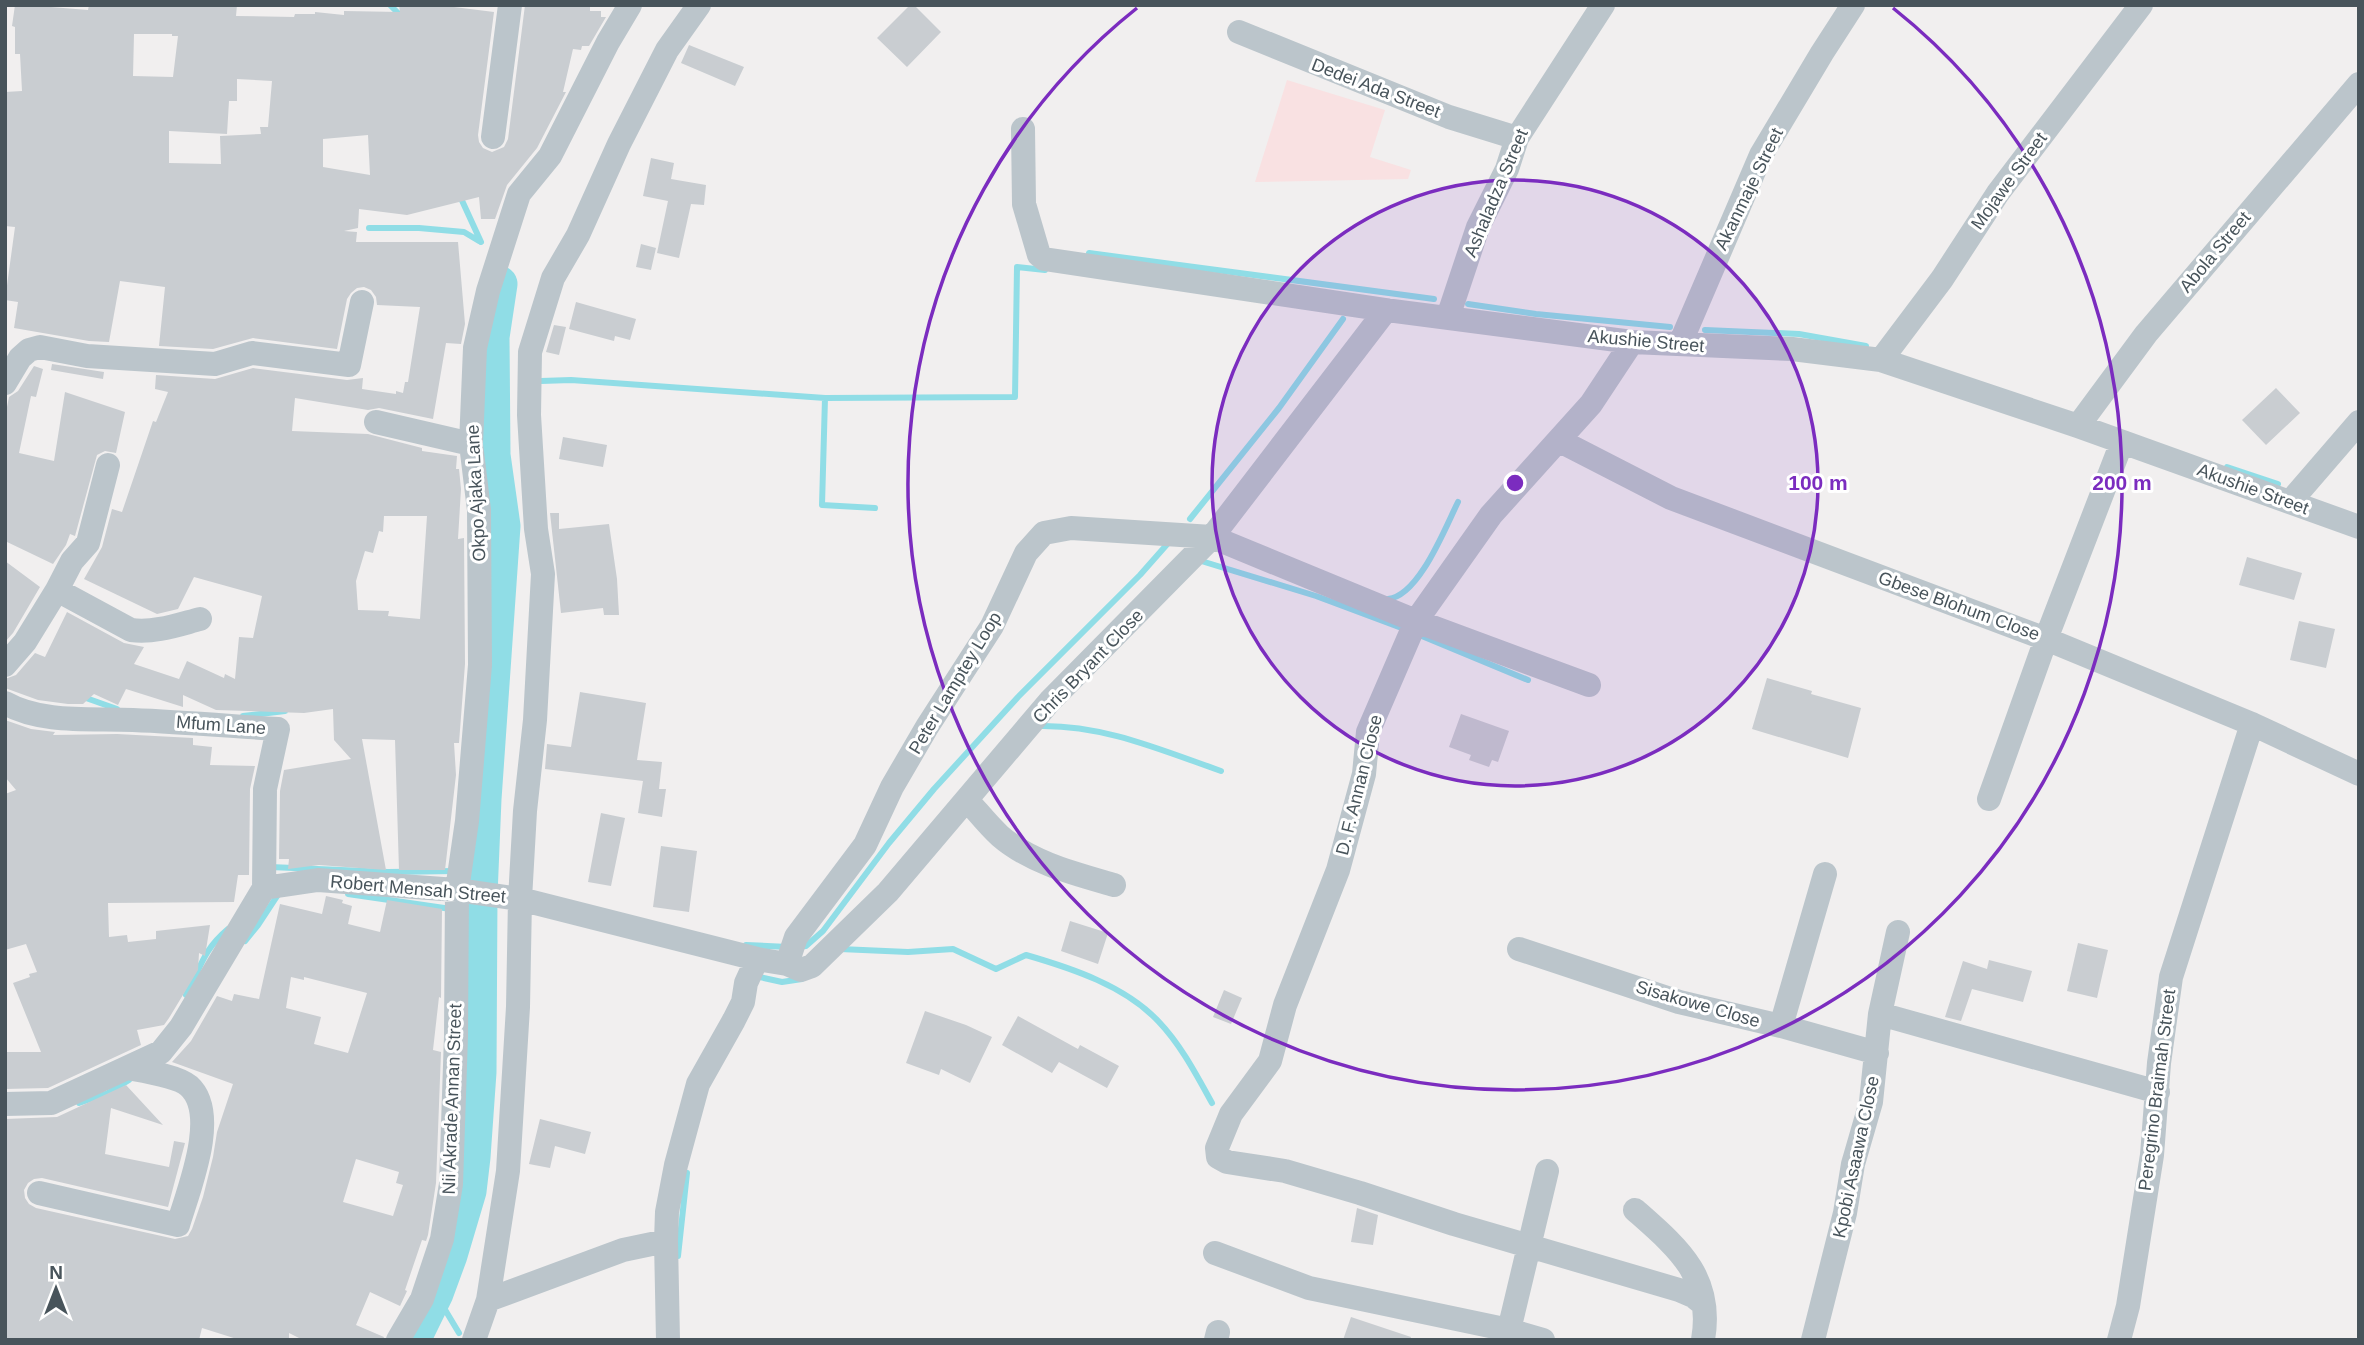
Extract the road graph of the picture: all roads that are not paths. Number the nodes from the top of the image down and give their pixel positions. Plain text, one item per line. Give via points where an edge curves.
1 (510, 5) edge
2 (630, 5) edge
3 (699, 5) edge
4 (1603, 5) edge
5 (1853, 5) edge
6 (2141, 5) edge
7 (1239, 32) dead end
8 (2359, 83) edge
9 (1023, 129) dead end
10 (493, 137) dead end
11 (1517, 138) junction
12 (362, 302) dead end
13 (1386, 310) junction
14 (1448, 317) junction
15 (1632, 342) junction
16 (1680, 344) junction
17 (1881, 360) junction
18 (5, 383) edge
19 (376, 422) dead end
20 (2359, 422) edge
21 (2078, 426) junction
22 (1560, 441) junction
23 (2123, 442) junction
24 (471, 444) junction
25 (108, 465) dead end
26 (2290, 502) junction
27 (2359, 527) edge
28 (1212, 537) junction
29 (57, 590) junction
30 (200, 619) dead end
31 (1416, 621) junction
32 (2046, 639) junction
33 (5, 665) edge
34 (1589, 685) dead end
35 (5, 703) edge
36 (2252, 724) junction
37 (2359, 774) edge
38 (1989, 799) dead end
39 (967, 800) junction
40 (1825, 874) dead end
41 (1114, 885) dead end
42 (264, 888) junction
43 (457, 890) junction
44 (520, 899) junction
45 (1898, 932) dead end
46 (1519, 949) dead end
47 (757, 958) junction
48 (787, 964) junction
49 (1880, 1014) junction
50 (1781, 1026) junction
51 (1877, 1053) junction
52 (127, 1068) junction
53 (2158, 1092) junction
54 (5, 1104) edge
55 (1547, 1171) dead end
56 (39, 1193) dead end
57 (1635, 1210) dead end
58 (666, 1241) junction
59 (1528, 1246) junction
60 (1215, 1253) dead end
61 (488, 1300) junction
62 (1703, 1304) junction
63 (1509, 1330) junction
64 (398, 1340) edge
65 (474, 1340) edge
66 (668, 1340) edge
67 (1543, 1340) edge
68 (1703, 1340) edge
69 (1814, 1340) edge
70 (2119, 1340) edge

1 - 10 street
2 - 24 street, Okpo Ajaka Lane via 550,156 519,194 475,348
3 - 44 street via 667,50 553,278 530,352 529,415 543,574
4 - 11 street, Ashaladza Street
5 - 16 street, Akanmaje Street via 1761,155
6 - 17 street, Mojawe Street via 1998,193
7 - 11 street, Dedei Ada Street via 1449,117
8 - 21 street, Abola Street via 2146,334
9 - 13 street, Akushie Street via 1024,204 1044,259
11 - 14 street, Ashaladza Street via 1478,227
12 - 18 street via 349,365 252,353 215,364 87,356 40,347 29,349 20,358
13 - 14 street, Akushie Street
13 - 28 street, Chris Bryant Close
14 - 15 street, Akushie Street
15 - 16 street, Akushie Street
15 - 22 street, D. F. Annan Close
16 - 17 street, Akushie Street via 1792,349
17 - 21 street, Akushie Street
19 - 24 street
20 - 26 street
21 - 23 street, Akushie Street
22 - 31 street, D. F. Annan Close via 1491,515
22 - 32 street, Gbese Blohum Close via 1671,499
23 - 26 street, Akushie Street
23 - 32 street
24 - 43 street, Okpo Ajaka Lane via 479,510 480,665
25 - 29 street via 88,543
26 - 27 street, Akushie Street
28 - 31 street, Peter Lamptey Loop
28 - 39 street, Chris Bryant Close via 1051,702
28 - 48 street, Peter Lamptey Loop via 1071,528 1044,533 1026,553 992,626 892,787 865,845 796,937
29 - 30 street via 131,630 162,629
29 - 33 street
31 - 34 street, Peter Lamptey Loop
31 - 59 street, D. F. Annan Close via 1368,732 1364,774 1338,870 1285,1005 1270,1061 1231,1114 1217,1157 1285,1171
32 - 36 street, Gbese Blohum Close
32 - 38 street
35 - 42 street, Mfum Lane via 17,710 62,718 278,729 265,789
36 - 37 street, Gbese Blohum Close
36 - 53 street, Peregrino Braimah Street via 2171,977
39 - 41 street via 1001,837 1035,858
39 - 48 street, Chris Bryant Close via 888,892 812,966 801,970
40 - 50 street
42 - 43 street, Robert Mensah Street via 318,880
42 - 52 street via 181,1027 161,1052
43 - 44 street, Robert Mensah Street
43 - 64 street, Nii Akrade Annan Street via 451,1184 442,1239 422,1299
44 - 47 street, Robert Mensah Street
44 - 61 street via 508,1171
45 - 49 street, Kpobi Asaawa Close
46 - 50 street, Sisakowe Close via 1679,1002
47 - 48 street, Chris Bryant Close
47 - 58 street via 743,1002 698,1084 676,1165
49 - 51 street, Kpobi Asaawa Close
49 - 53 street
50 - 51 street, Sisakowe Close
51 - 69 street, Kpobi Asaawa Close via 1871,1102
52 - 54 street via 51,1103
52 - 56 street via 188,1084 198,1098 201,1144 178,1225
53 - 70 street, Peregrino Braimah Street via 2152,1155
55 - 59 street
57 - 62 street via 1692,1266
58 - 61 street via 623,1250
58 - 66 street
59 - 62 street via 1679,1290
59 - 63 street
60 - 63 street via 1309,1288
61 - 65 street
62 - 68 street
63 - 67 street

